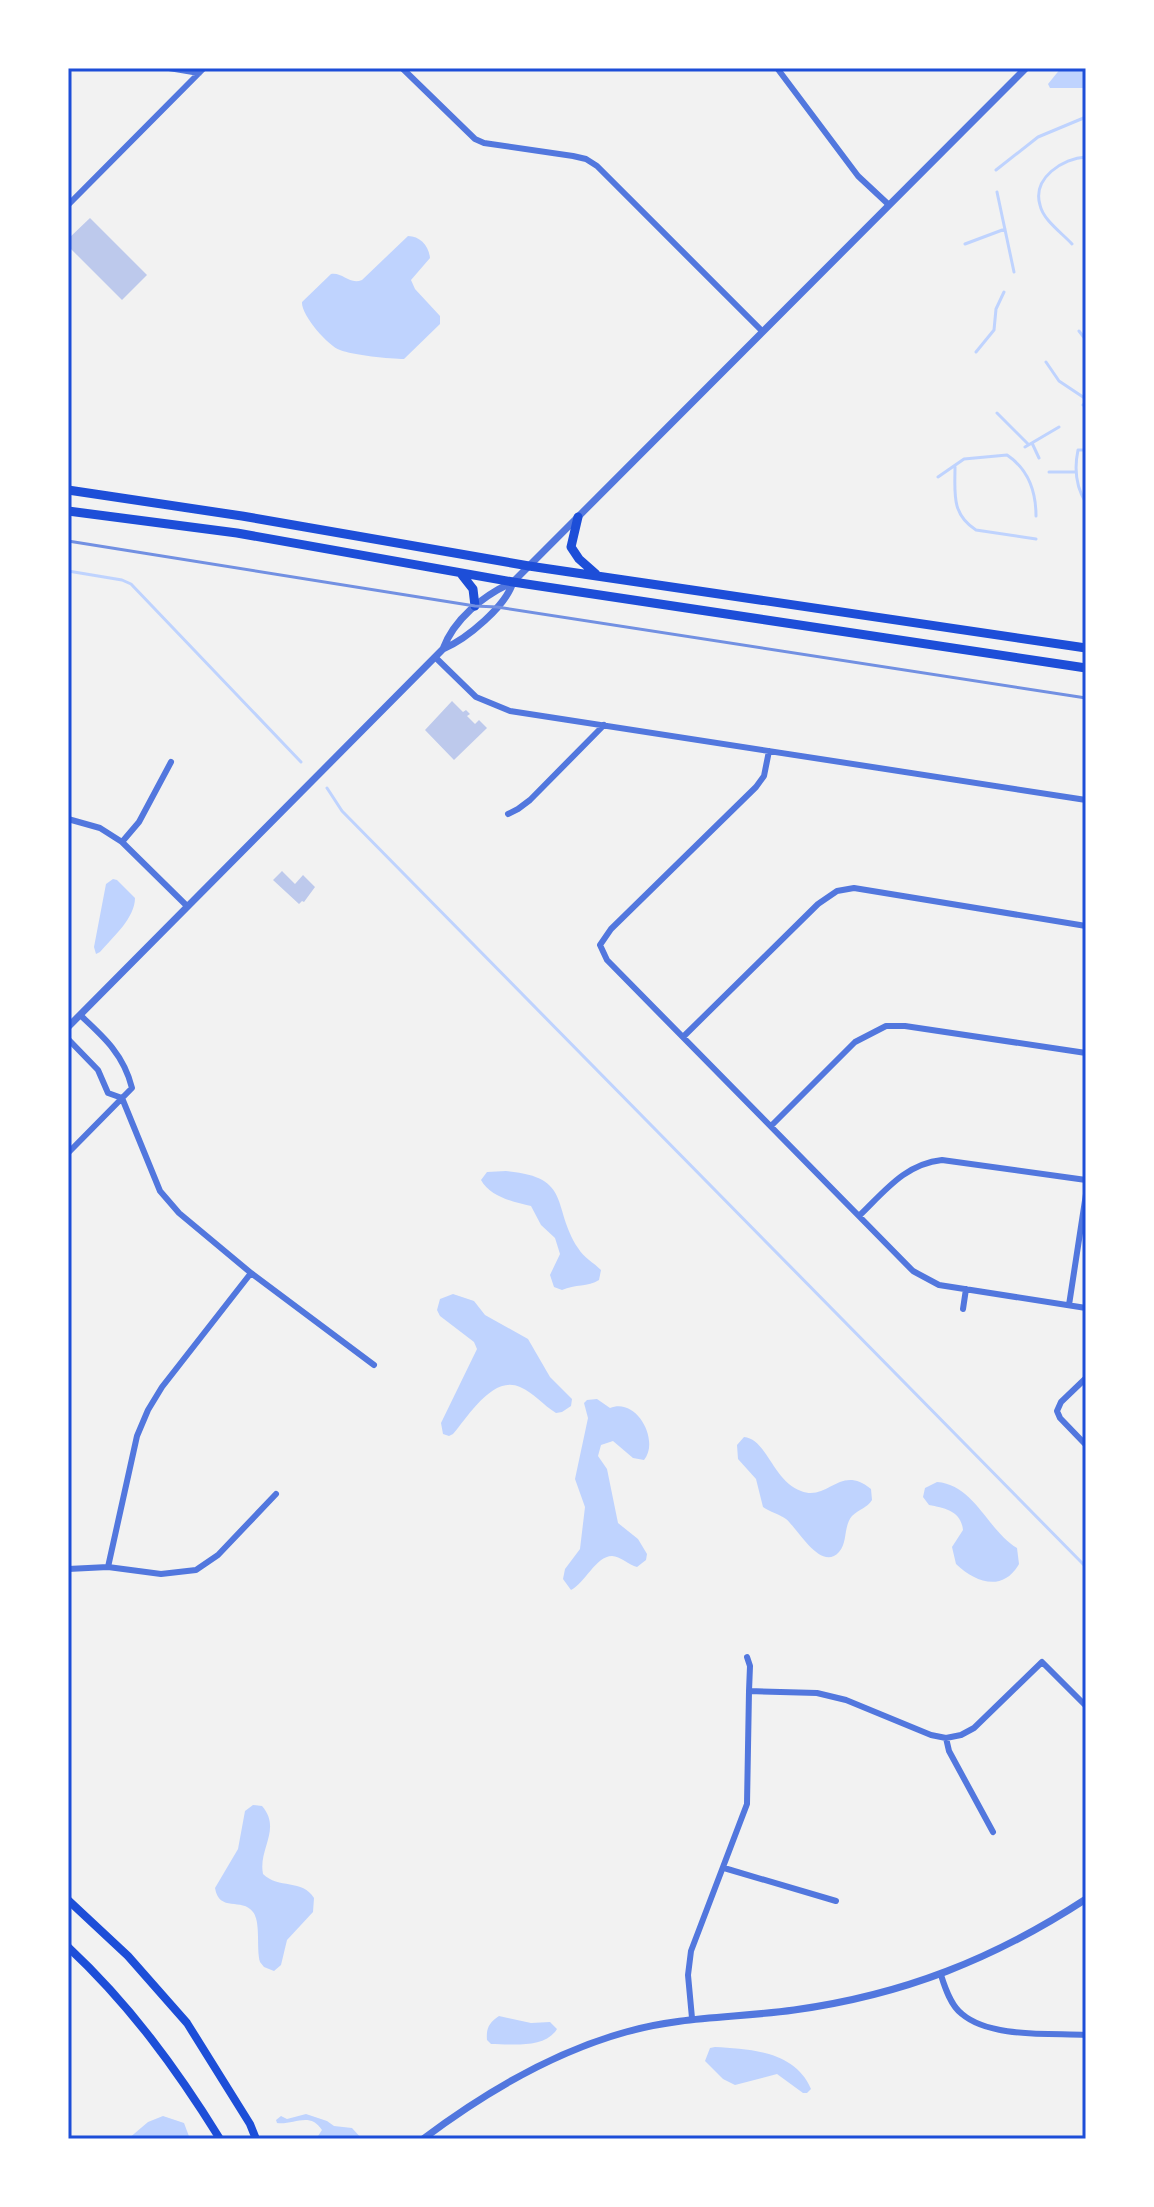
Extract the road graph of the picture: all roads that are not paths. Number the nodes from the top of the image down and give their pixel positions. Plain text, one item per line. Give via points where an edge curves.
1 (169, 68) edge
2 (402, 68) edge
3 (777, 68) edge
4 (1026, 68) edge
5 (202, 71) edge
6 (888, 204) junction
7 (68, 205) edge
8 (762, 331) junction
9 (68, 490) edge
10 (68, 511) edge
11 (578, 517) junction
12 (529, 566) junction
13 (459, 573) junction
14 (599, 576) junction
15 (513, 582) junction
16 (475, 606) junction
17 (1086, 648) edge
18 (443, 649) junction
19 (435, 657) junction
20 (1086, 668) edge
21 (604, 725) junction
22 (769, 751) junction
23 (171, 762) dead end
24 (1086, 800) edge
25 (508, 814) dead end
26 (68, 819) edge
27 (122, 842) junction
28 (187, 906) junction
29 (1086, 926) edge
30 (80, 1015) junction
31 (68, 1027) edge
32 (683, 1037) junction
33 (68, 1039) edge
34 (1086, 1053) edge
35 (122, 1098) junction
36 (771, 1126) junction
37 (68, 1153) edge
38 (1086, 1180) edge
39 (1086, 1194) edge
40 (859, 1216) junction
41 (251, 1273) junction
42 (966, 1289) junction
43 (1069, 1305) junction
44 (1086, 1308) edge
45 (963, 1309) dead end
46 (374, 1365) dead end
47 (1086, 1378) edge
48 (1086, 1445) edge
49 (276, 1494) dead end
50 (108, 1567) junction
51 (68, 1569) edge
52 (747, 1657) dead end
53 (749, 1691) junction
54 (1086, 1706) edge
55 (946, 1738) junction
56 (993, 1832) dead end
57 (724, 1868) junction
58 (1086, 1899) edge
59 (68, 1900) edge
60 (836, 1901) dead end
61 (68, 1947) edge
62 (941, 1975) junction
63 (692, 2018) junction
64 (1086, 2035) edge
65 (220, 2139) edge
66 (256, 2139) edge
67 (423, 2139) edge

1 - 5 street
2 - 8 street via 475,139 573,156 597,166
3 - 6 street via 858,176
4 - 6 street
5 - 7 street
6 - 8 street
8 - 11 street
9 - 12 main road
10 - 13 main road via 237,533
11 - 12 street
11 - 14 main road via 571,547
12 - 14 main road
12 - 15 street
13 - 15 main road
13 - 16 main road via 473,589
14 - 17 main road
15 - 16 street
15 - 18 street via 510,593 461,641
15 - 20 main road
16 - 18 street
18 - 19 street
19 - 21 street via 491,705
19 - 28 street
21 - 22 street
21 - 25 street via 530,800
22 - 24 street
22 - 32 street via 756,787 600,945 607,960
23 - 27 street via 139,822
26 - 27 street via 100,828
27 - 28 street
28 - 30 street
29 - 32 street via 854,888 837,891
30 - 31 street
30 - 35 street via 118,1053 132,1088
32 - 36 street
33 - 35 street via 98,1070 108,1093
34 - 36 street via 886,1026 855,1042
35 - 37 street
35 - 41 street via 160,1191
36 - 40 street
38 - 40 street via 927,1161 900,1176
39 - 43 street
40 - 42 street via 913,1271 939,1285
41 - 46 street
41 - 50 street via 148,1410 137,1436
42 - 43 street
42 - 45 street
43 - 44 street
47 - 48 street via 1057,1411
49 - 50 street via 218,1555 196,1570 161,1574
50 - 51 street
52 - 53 street
53 - 55 street via 817,1693
53 - 57 street via 747,1804
54 - 55 street via 1042,1662 974,1728
55 - 56 street
57 - 60 street
57 - 63 street via 691,1951
58 - 62 street via 1001,1949
59 - 66 main road via 128,1956 187,2023
61 - 65 main road via 145,2028
62 - 63 street via 880,1995 792,2010
62 - 64 street via 959,2012 974,2023 994,2030
63 - 67 street via 626,2032 572,2051 511,2080

